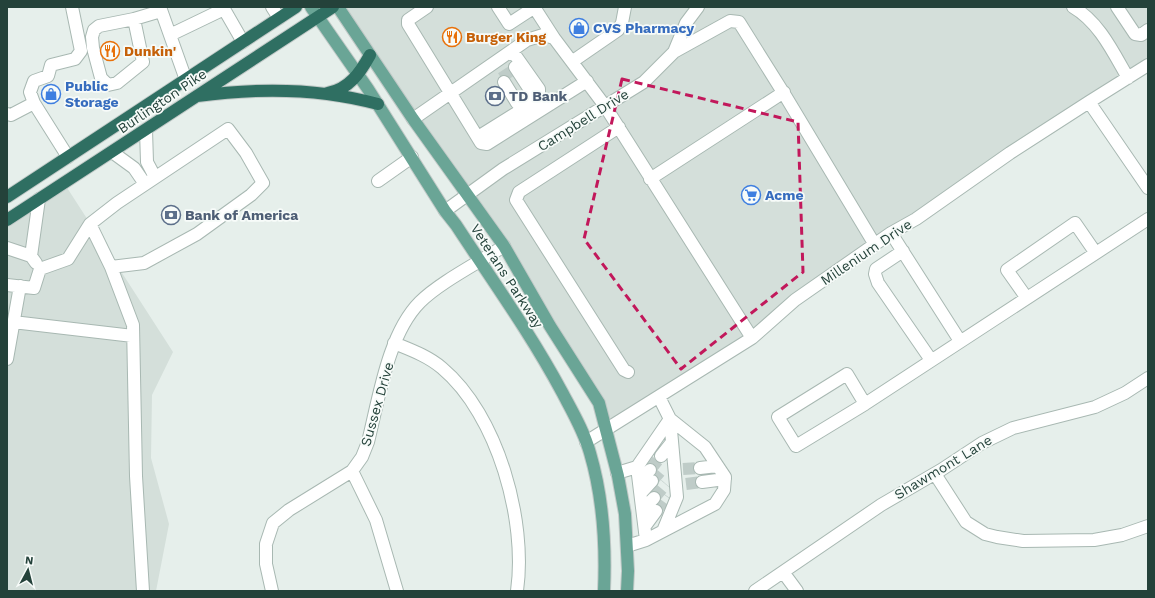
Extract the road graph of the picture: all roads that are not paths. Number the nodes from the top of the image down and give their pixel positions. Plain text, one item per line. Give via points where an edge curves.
1 (72, 7) edge
2 (272, 7) edge
3 (296, 7) edge
4 (333, 7) edge
5 (338, 7) edge
6 (426, 7) edge
7 (498, 7) edge
8 (534, 7) edge
9 (626, 7) edge
10 (698, 7) edge
11 (1073, 7) edge
12 (1117, 7) edge
13 (161, 9) edge
14 (314, 12) edge
15 (279, 18) junction
16 (134, 19) junction
17 (1148, 30) edge
18 (170, 35) junction
19 (554, 38) junction
20 (243, 42) junction
21 (674, 52) junction
22 (370, 55) junction
23 (573, 61) junction
24 (1148, 65) edge
25 (504, 67) junction
26 (359, 75) junction
27 (1128, 78) junction
28 (186, 80) junction
29 (588, 81) junction
30 (784, 92) junction
31 (451, 93) junction
32 (319, 94) junction
33 (194, 96) junction
34 (531, 99) junction
35 (1089, 102) junction
36 (34, 103) junction
37 (378, 104) junction
38 (605, 106) junction
39 (7, 114) edge
40 (413, 119) junction
41 (618, 127) junction
42 (146, 130) junction
43 (112, 152) junction
44 (68, 157) junction
45 (412, 157) junction
46 (650, 179) junction
47 (150, 180) junction
48 (378, 180) dead end
49 (1148, 188) edge
50 (467, 194) junction
51 (8, 195) edge
52 (39, 199) junction
53 (445, 211) junction
54 (1148, 219) edge
55 (7, 220) edge
56 (90, 224) junction
57 (891, 233) junction
58 (875, 245) junction
59 (504, 246) junction
60 (7, 248) edge
61 (902, 251) junction
62 (1095, 252) junction
63 (31, 256) junction
64 (480, 262) junction
65 (111, 267) junction
66 (40, 269) junction
67 (7, 285) edge
68 (20, 286) junction
69 (1026, 297) junction
70 (13, 322) junction
71 (9, 335) edge
72 (133, 336) junction
73 (752, 338) junction
74 (960, 341) junction
75 (394, 343) junction
76 (7, 359) edge
77 (931, 360) junction
78 (628, 372) dead end
79 (1148, 378) edge
80 (659, 397) junction
81 (865, 404) junction
82 (670, 419) junction
83 (606, 431) junction
84 (586, 442) junction
85 (637, 467) junction
86 (352, 471) junction
87 (617, 473) junction
88 (935, 474) junction
89 (721, 475) junction
90 (639, 480) junction
91 (654, 498) tunnel mouth
92 (642, 502) junction
93 (624, 509) junction
94 (656, 510) tunnel mouth
95 (645, 526) junction
96 (1148, 526) edge
97 (663, 531) junction
98 (646, 540) junction
99 (627, 546) junction
100 (783, 572) junction
101 (143, 591) edge
102 (272, 591) edge
103 (397, 591) edge
104 (517, 591) edge
105 (604, 591) edge
106 (627, 591) edge
107 (755, 591) edge
108 (797, 591) edge

1 - 36 street via 81,51 75,59 51,65 48,76 34,81 30,92
2 - 15 street
3 - 15 highway, Burlington Pike
4 - 14 highway, Burlington Pike
5 - 22 main road, Veterans Parkway
6 - 31 street via 408,20 408,24
7 - 8 street via 509,24
8 - 19 street
9 - 23 street via 618,30
10 - 21 street, Campbell Drive via 686,23
11 - 27 street via 1082,13 1105,39
12 - 17 street via 1135,34 1141,35
13 - 16 street
13 - 18 street
14 - 26 main road, Veterans Parkway
14 - 33 highway, Burlington Pike
15 - 20 highway, Burlington Pike
16 - 16 street via 143,62 117,83 108,85 101,78 93,48 94,30 99,26
18 - 20 street via 224,9
18 - 28 street
19 - 23 street
19 - 25 street via 543,35 527,40
20 - 28 highway, Burlington Pike
21 - 30 street via 730,21 739,22
21 - 38 street, Campbell Drive via 644,82
22 - 26 highway
22 - 40 main road, Veterans Parkway
23 - 29 street
24 - 27 street, Millenium Drive
25 - 31 street
25 - 34 street
25 - 34 street via 515,54
26 - 32 highway via 338,90
26 - 37 main road, Veterans Parkway
27 - 35 street, Millenium Drive
28 - 44 highway, Burlington Pike
29 - 34 street
29 - 38 street
30 - 46 street
30 - 58 street
31 - 34 street via 481,142 487,144
31 - 40 street
32 - 33 highway via 238,91
32 - 37 highway via 358,98
33 - 42 highway, Burlington Pike
35 - 49 street
35 - 57 street, Millenium Drive via 1010,153 916,219
36 - 39 street via 11,115
36 - 44 street
37 - 45 main road, Veterans Parkway
38 - 41 street
38 - 50 street, Campbell Drive
40 - 50 main road, Veterans Parkway
41 - 46 street
41 - 78 street via 519,192 516,200 624,370
42 - 43 highway, Burlington Pike
42 - 47 street
43 - 47 street
43 - 52 highway, Burlington Pike
44 - 51 highway, Burlington Pike
45 - 48 street
45 - 53 main road, Veterans Parkway
46 - 73 street
47 - 56 street
47 - 65 street via 228,129 263,182 251,195 197,234 144,263
50 - 53 street, Campbell Drive
50 - 59 main road, Veterans Parkway
52 - 55 highway, Burlington Pike
52 - 63 street
53 - 64 main road, Veterans Parkway
54 - 62 street
56 - 65 street
56 - 66 street via 68,259
57 - 58 street, Millenium Drive
57 - 61 street
58 - 73 street, Millenium Drive via 795,300
59 - 64 street, Sussex Drive
59 - 83 main road, Veterans Parkway via 550,326 599,403
60 - 63 street
61 - 74 street
61 - 77 street via 876,269 875,274 878,283
62 - 69 street
62 - 69 street via 1075,223 1007,270
63 - 66 street
64 - 75 street, Sussex Drive via 421,301 402,324
64 - 84 main road, Veterans Parkway via 555,378
65 - 72 street via 133,325
66 - 68 street via 34,288
67 - 68 street
68 - 70 street
69 - 74 street
70 - 71 street
70 - 72 street
71 - 76 street
72 - 101 street via 136,476
73 - 80 street, Millenium Drive
74 - 77 street
75 - 86 street, Sussex Drive via 368,442
75 - 104 street via 422,355 442,368 470,400 488,430 505,468 519,540 520,575
77 - 81 street
79 - 88 street, Shawmont Lane via 1125,393 1095,407 1012,428 996,435
80 - 82 street
80 - 83 street, Millenium Drive
81 - 81 street via 847,374 778,417 796,446
82 - 85 street
82 - 89 street via 705,447
82 - 97 street via 677,497
83 - 84 street, Millenium Drive
83 - 87 main road, Veterans Parkway
84 - 105 main road, Veterans Parkway via 601,508 605,562
85 - 87 street
85 - 90 street
86 - 102 street, Sussex Drive via 289,510 274,523 266,544 266,564
86 - 103 street via 376,520
87 - 93 main road, Veterans Parkway
88 - 96 street via 966,522 985,534 997,537 1023,541 1094,540 1122,535
88 - 100 street, Shawmont Lane via 874,509
89 - 89 street via 701,475
89 - 97 street via 715,504
90 - 92 street
90 - 92 street via 651,475
91 - 92 street
92 - 93 street
92 - 95 street
93 - 99 main road, Veterans Parkway
94 - 95 street
95 - 98 street
97 - 98 street
98 - 99 street
99 - 106 main road, Veterans Parkway
100 - 107 street, Shawmont Lane
100 - 108 street

